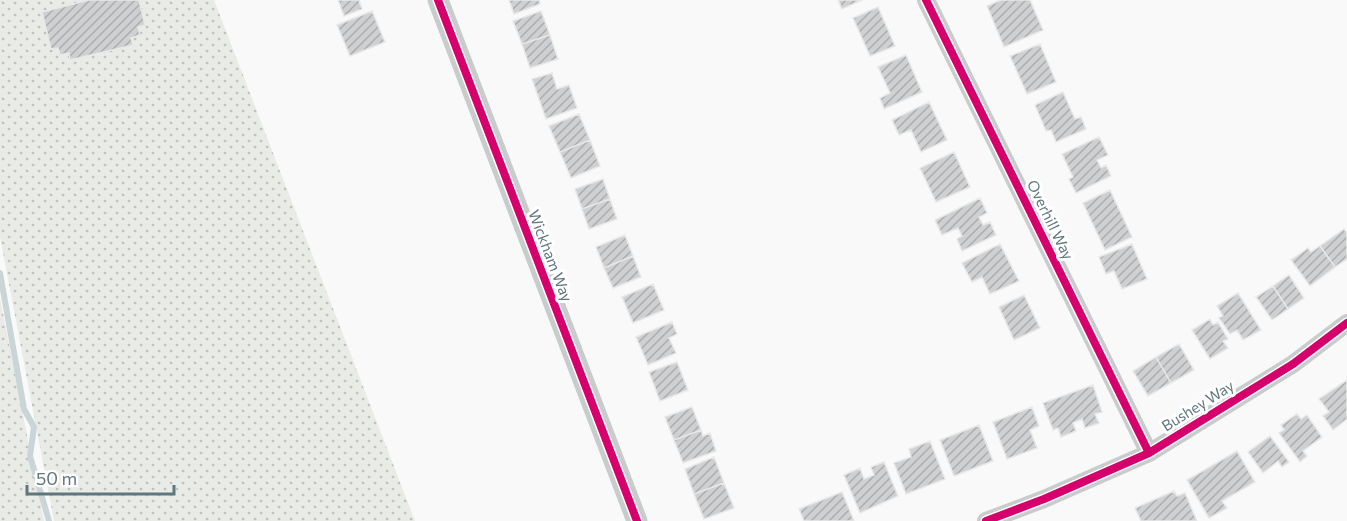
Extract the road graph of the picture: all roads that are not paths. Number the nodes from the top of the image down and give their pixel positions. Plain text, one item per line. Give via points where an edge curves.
1 (438, 0) edge
2 (926, 0) edge
3 (1347, 323) edge
4 (1149, 453) junction
5 (637, 521) edge
6 (986, 521) edge

1 - 5 street, Wickham Way
2 - 4 street, Overhill Way
3 - 4 street, Bushey Way via 1293,364
4 - 6 street, Bushey Way

